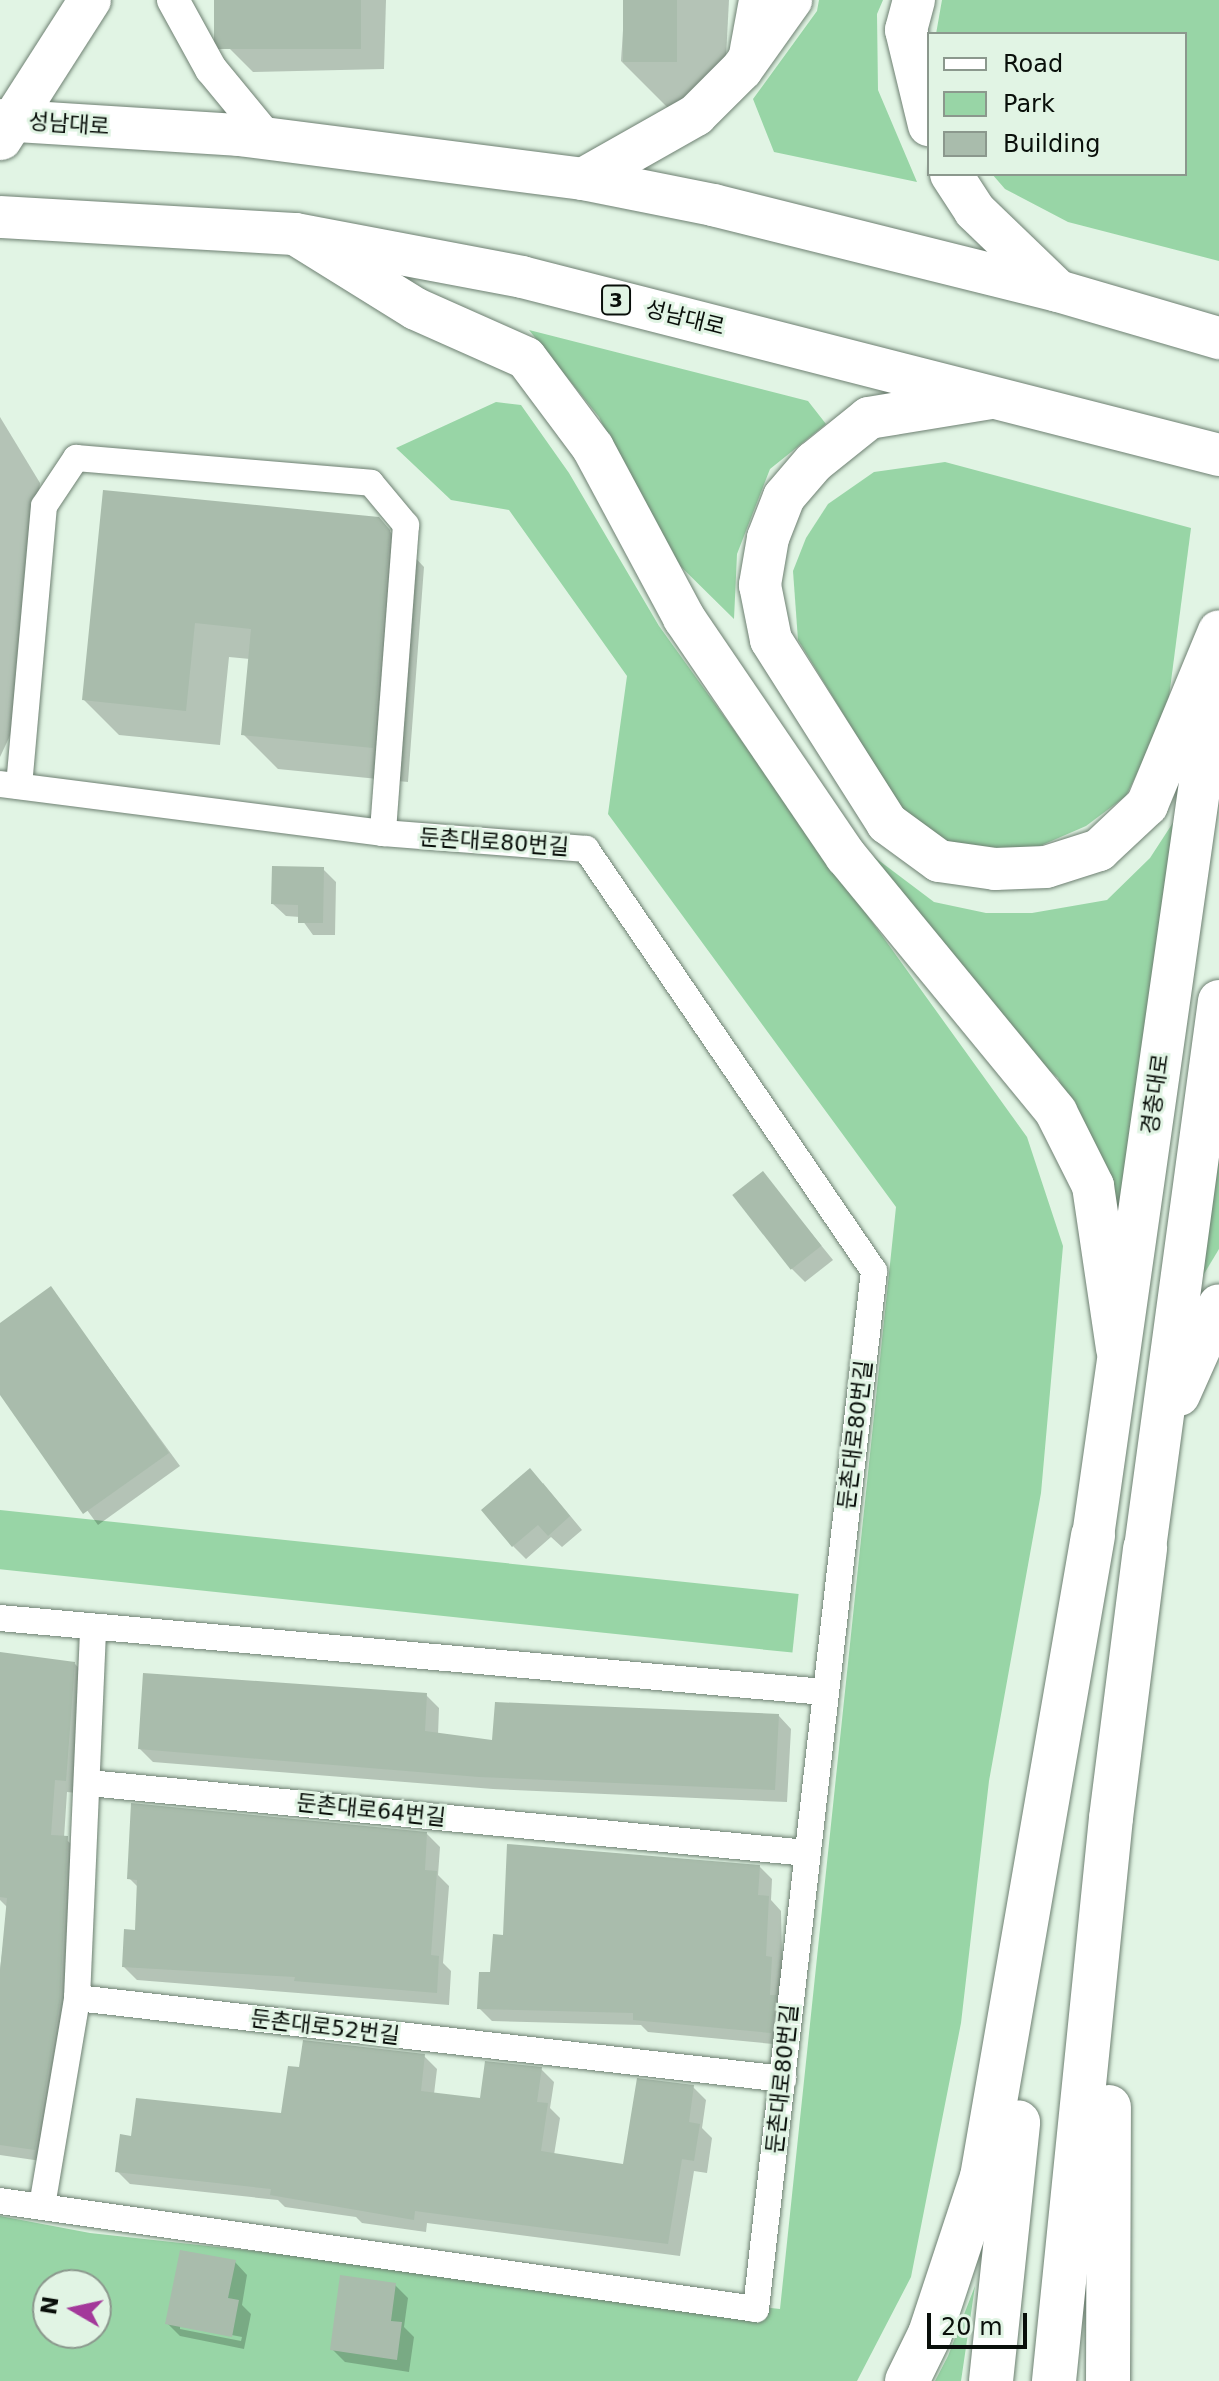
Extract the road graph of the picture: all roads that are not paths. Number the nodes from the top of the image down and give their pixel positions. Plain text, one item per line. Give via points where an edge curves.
1 (90, 0) edge
2 (173, 0) edge
3 (755, 0) edge
4 (791, 0) edge
5 (914, 0) edge
6 (742, 69) junction
7 (927, 117) edge
8 (5, 127) edge
9 (267, 137) junction
10 (952, 176) edge
11 (583, 179) junction
12 (0, 217) edge
13 (295, 234) junction
14 (1058, 291) junction
15 (1219, 338) edge
16 (1003, 396) junction
17 (1219, 455) edge
18 (1219, 631) edge
19 (1219, 652) edge
20 (10, 785) edge
21 (383, 833) junction
22 (1219, 1001) edge
23 (1219, 1305) edge
24 (1117, 1349) junction
25 (1156, 1456) junction
26 (1093, 1536) joint
27 (1145, 1548) joint
28 (0, 1618) edge
29 (93, 1627) junction
30 (824, 1692) junction
31 (1054, 1781) junction
32 (89, 1783) junction
33 (1111, 1818) junction
34 (807, 1853) junction
35 (77, 1998) junction
36 (783, 2079) junction
37 (0, 2201) edge
38 (42, 2206) junction
39 (907, 2381) edge
40 (991, 2381) edge
41 (1054, 2381) edge
42 (1108, 2381) edge

1 - 8 main road
2 - 9 street via 211,69
3 - 6 street
4 - 6 main road
5 - 7 main road via 906,30
6 - 11 main road via 696,115
8 - 9 main road, 성남대로
9 - 11 main road, 성남대로
10 - 14 main road via 975,211
11 - 14 main road, 성남대로 via 713,205
12 - 13 main road, 성남대로 / 3
13 - 16 main road, 성남대로 / 3 via 522,277
13 - 24 main road via 416,309 526,358 576,426 684,618 846,856 1056,1112 1093,1186
14 - 15 main road, 성남대로
16 - 17 main road, 성남대로 / 3
16 - 18 main road via 869,418 814,462 784,497 768,538 760,585 771,640 887,823 939,861 995,869 1046,867 1099,850 1147,805
19 - 24 main road, 경충대로
20 - 21 street, 둔촌대로80번길
20 - 21 street, 둔촌대로80번길 via 44,506 76,458 371,483 406,525
21 - 30 street, 둔촌대로80번길 via 586,849 874,1271
22 - 25 main road
23 - 25 main road
24 - 26 main road, 경충대로
25 - 27 main road
26 - 31 highway
27 - 33 highway
28 - 29 street
29 - 30 street
29 - 32 street
30 - 34 street, 둔촌대로80번길
31 - 39 highway via 982,2177 930,2334
31 - 40 highway
32 - 34 street, 둔촌대로64번길
32 - 35 street
33 - 41 highway
33 - 42 highway
34 - 36 street, 둔촌대로80번길
35 - 36 street, 둔촌대로52번길
35 - 38 street
36 - 38 street, 둔촌대로80번길 via 756,2309
37 - 38 street

